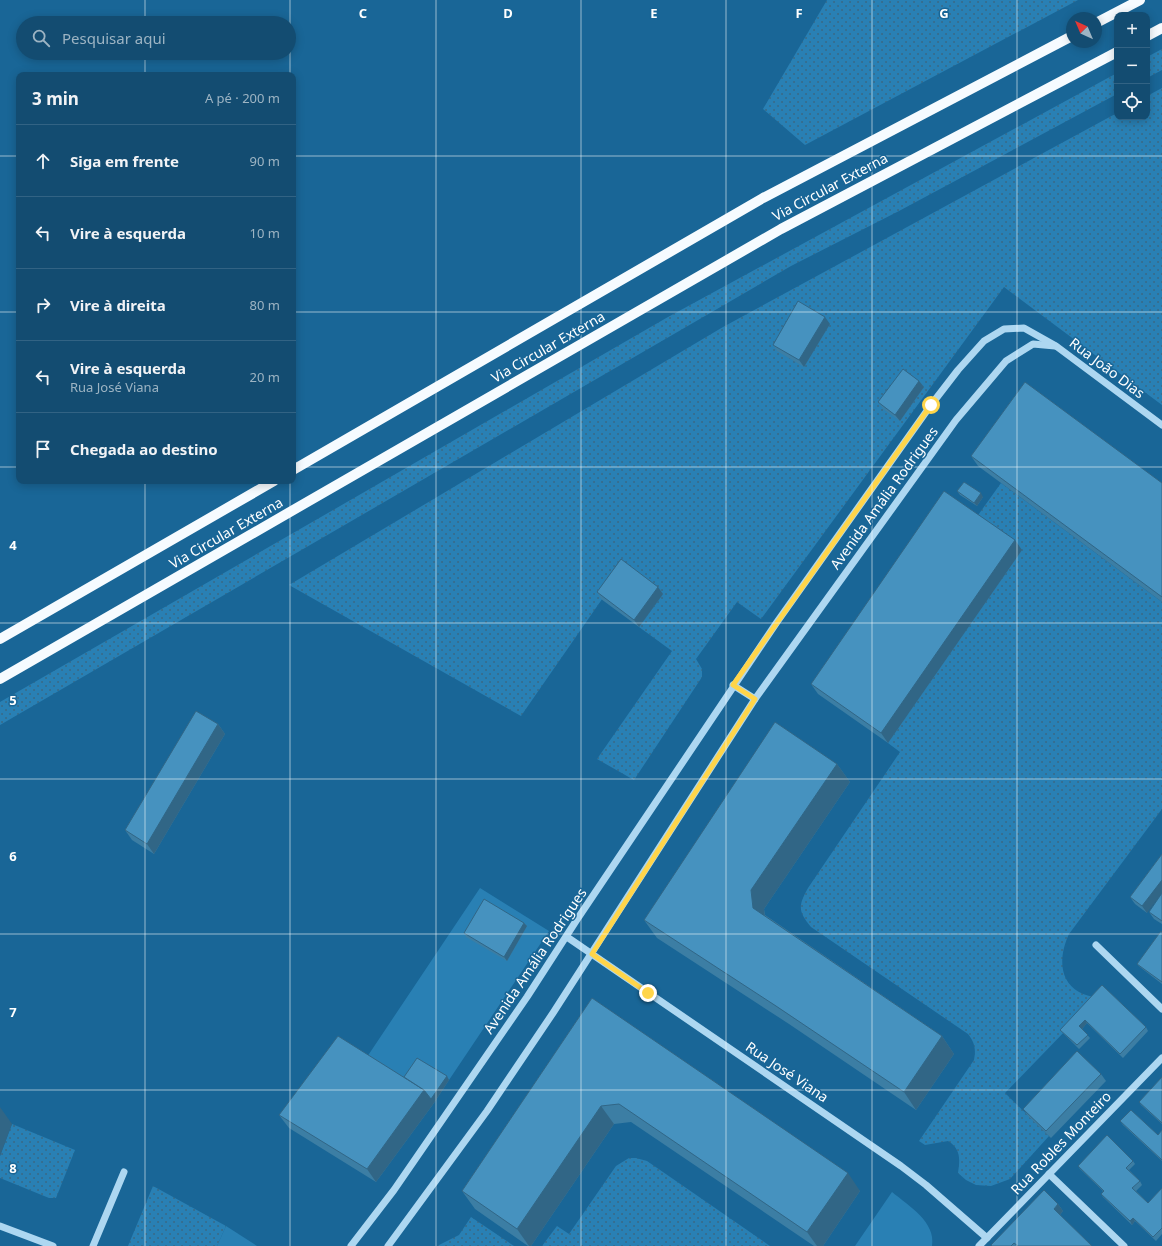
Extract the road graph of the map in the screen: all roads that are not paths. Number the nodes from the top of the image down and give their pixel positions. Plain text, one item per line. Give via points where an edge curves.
1 (1140, 0) edge
2 (1102, 20) edge
3 (1162, 28) edge
4 (1150, 34) edge
5 (1066, 39) edge
6 (1114, 54) edge
7 (1056, 346) junction
8 (1162, 425) edge
9 (296, 468) edge
10 (269, 484) edge
11 (0, 639) edge
12 (0, 679) edge
13 (733, 685) junction
14 (755, 699) junction
15 (567, 937) junction
16 (1096, 945) dead end
17 (592, 954) junction
18 (1162, 1009) edge
19 (1162, 1058) edge
20 (124, 1172) dead end
21 (1049, 1174) junction
22 (0, 1226) edge
23 (987, 1238) junction
24 (53, 1246) edge
25 (93, 1246) edge
26 (351, 1246) edge
27 (388, 1246) edge
28 (979, 1246) edge
29 (1124, 1246) edge

1 - 2 main road
3 - 4 main road
5 - 9 main road, Via Circular Externa via 763,198
6 - 12 main road, Via Circular Externa via 780,229
7 - 8 street, Rua João Dias
7 - 13 street, Avenida Amália Rodrigues via 1024,328 1004,329 984,341 931,405
7 - 14 street, Avenida Amália Rodrigues via 1033,344 1006,361 989,379 956,420
10 - 11 main road, Via Circular Externa
13 - 14 street
13 - 15 street, Avenida Amália Rodrigues
14 - 17 street, Avenida Amália Rodrigues
15 - 17 street, Rua José Viana
15 - 26 street, Avenida Amália Rodrigues via 399,1183
16 - 18 street
17 - 23 street, Rua José Viana via 901,1166
17 - 27 street, Avenida Amália Rodrigues via 487,1111
19 - 21 street, Rua Robles Monteiro
20 - 25 street
21 - 23 street, Rua Robles Monteiro
21 - 29 street
22 - 24 street
23 - 28 street, Rua Robles Monteiro

